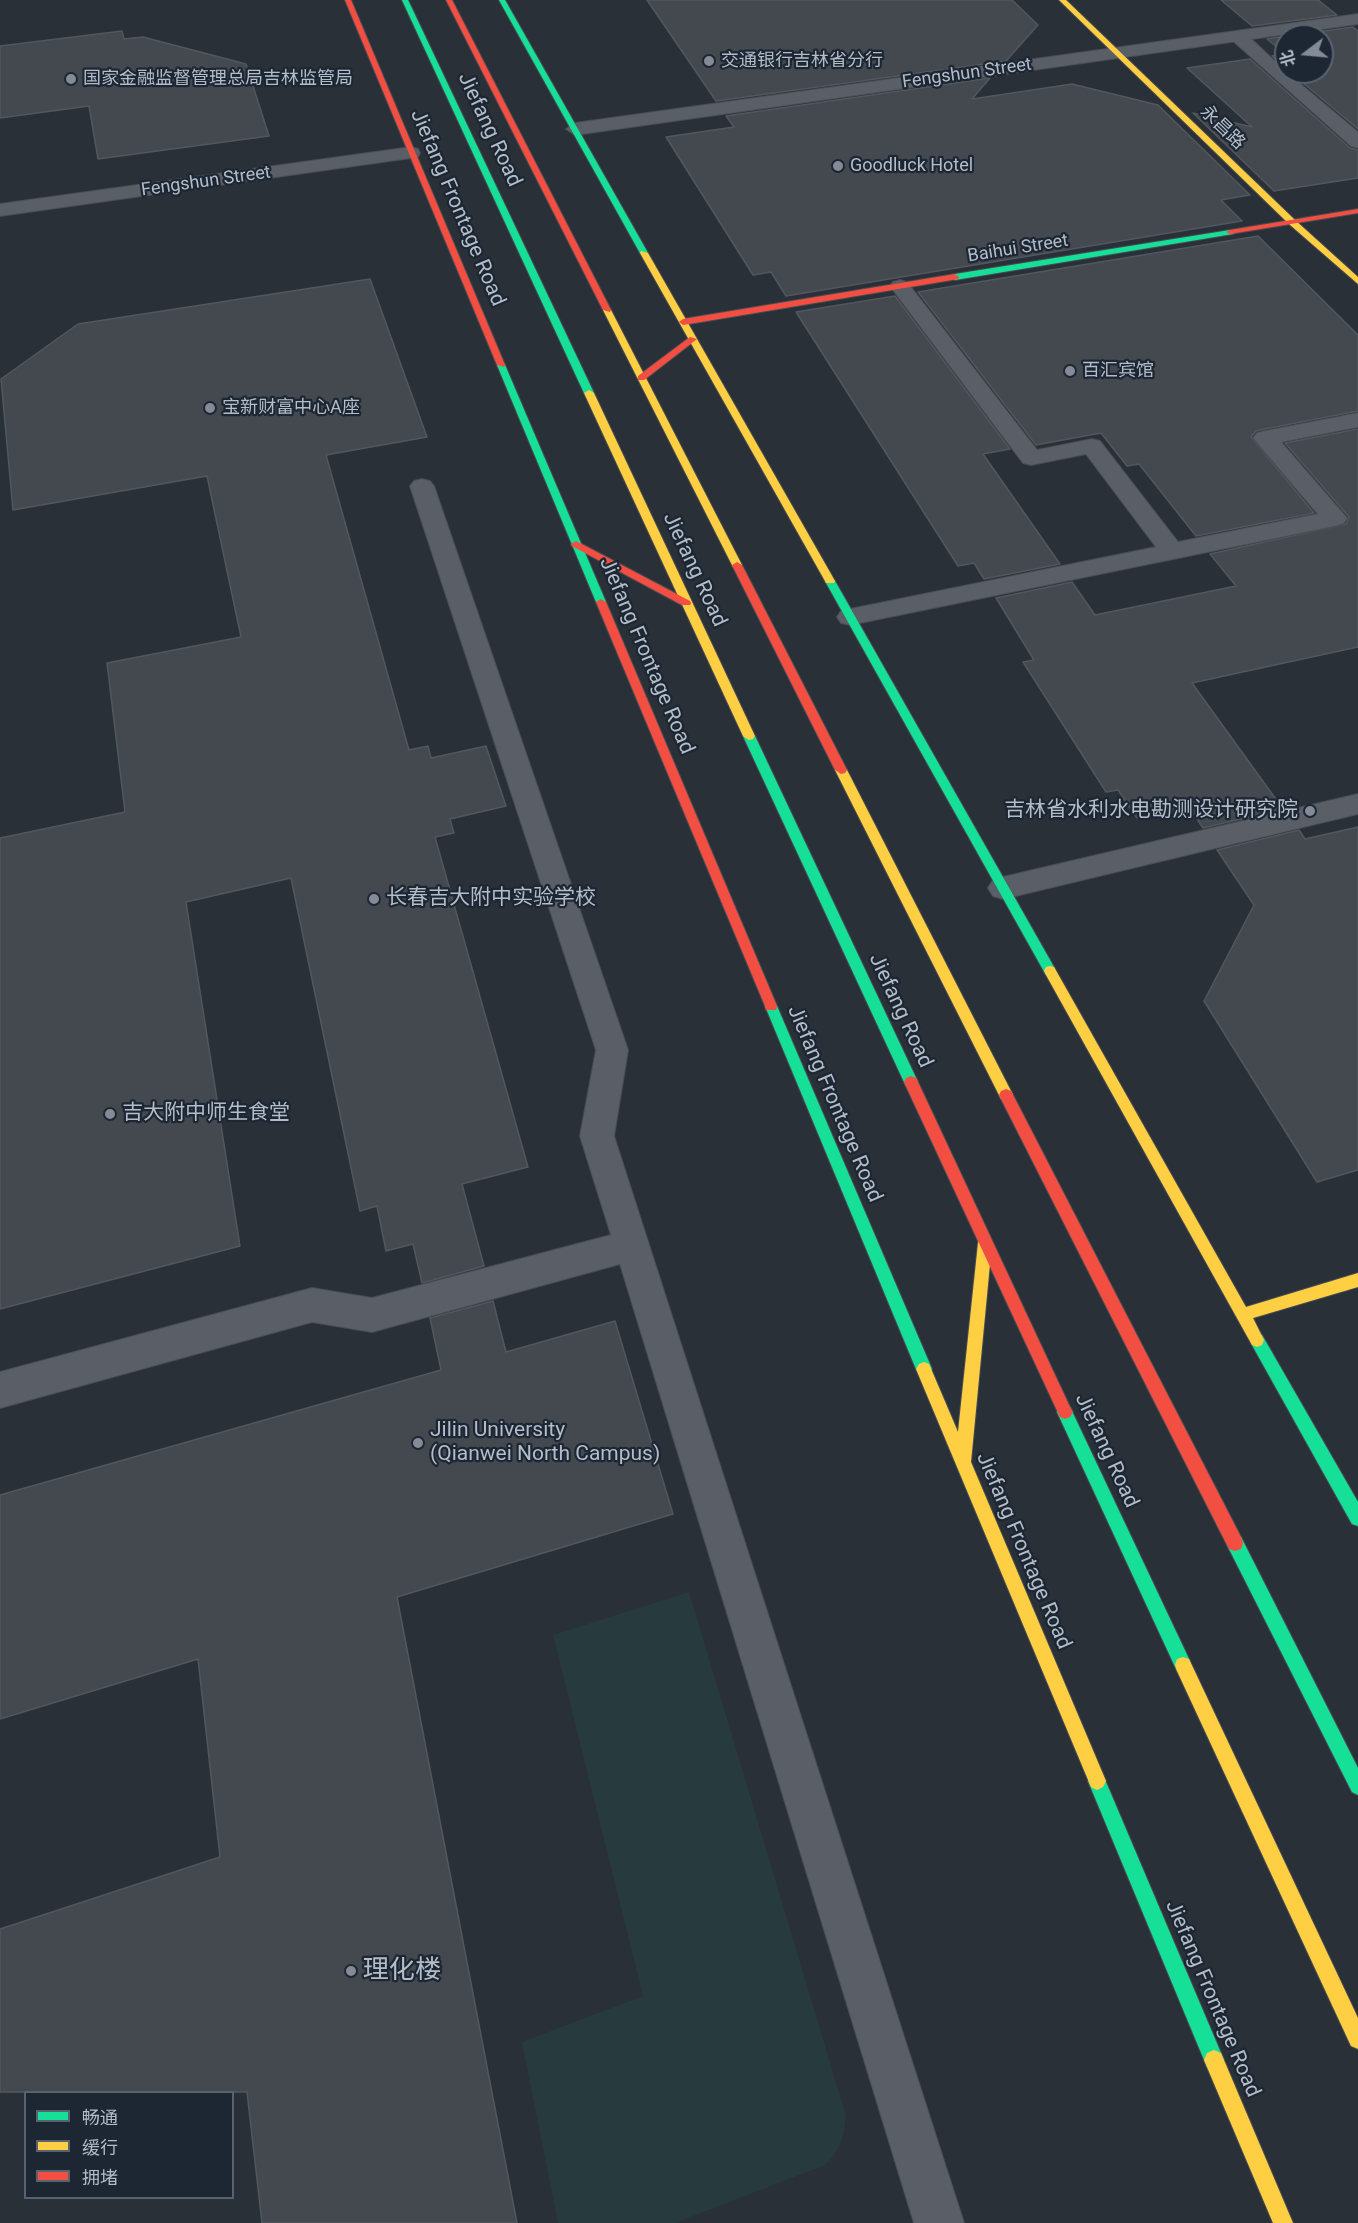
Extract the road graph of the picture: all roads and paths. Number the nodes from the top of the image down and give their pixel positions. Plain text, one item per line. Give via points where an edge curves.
1 (348, 0) edge
2 (405, 0) edge
3 (449, 0) edge
4 (502, 0) edge
5 (1062, 0) edge
6 (1358, 19) edge
7 (1238, 36) junction
8 (1118, 52) junction
9 (575, 129) junction
10 (1358, 142) edge
11 (411, 153) junction
12 (0, 210) edge
13 (1358, 211) edge
14 (1292, 222) junction
15 (1358, 281) edge
16 (900, 286) junction
17 (683, 322) junction
18 (693, 339) junction
19 (641, 378) junction
20 (1358, 420) edge
21 (422, 486) dead end
22 (576, 544) junction
23 (1172, 551) junction
24 (686, 603) junction
25 (850, 617) junction
26 (1358, 804) edge
27 (1003, 888) junction
28 (985, 1242) junction
29 (632, 1245) junction
30 (1358, 1280) edge
31 (1244, 1314) junction
32 (0, 1390) edge
33 (963, 1463) junction
34 (1358, 1518) edge
35 (1358, 1786) edge
36 (1358, 2039) edge
37 (939, 2223) edge
38 (1283, 2223) edge

1 - 11 street, Jiefang Frontage Road
2 - 24 street, Jiefang Road
3 - 19 street, Jiefang Road
4 - 9 street
5 - 8 street, 永昌路
6 - 7 street, Fengshun Street
7 - 8 street, Fengshun Street
7 - 10 street
8 - 9 street, Fengshun Street
8 - 14 street, 永昌路
9 - 17 street
11 - 12 street, Fengshun Street
11 - 22 street, Jiefang Frontage Road
13 - 14 street, Baihui Street
14 - 15 street, 永昌路
14 - 16 street, Baihui Street
16 - 17 street, Baihui Street
16 - 23 street via 1031,458 1092,446
17 - 18 street
18 - 19 street
18 - 25 street
19 - 35 street, Jiefang Road
20 - 23 street via 1264,438 1335,518
21 - 29 street via 612,1050 597,1136
22 - 24 street
22 - 33 street, Jiefang Frontage Road
23 - 25 street
24 - 28 street, Jiefang Road
25 - 27 street
26 - 27 street
27 - 31 street
28 - 33 street
28 - 36 street, Jiefang Road
29 - 32 street via 372,1315 312,1305
29 - 37 street
30 - 31 street
31 - 34 street
33 - 38 street, Jiefang Frontage Road

